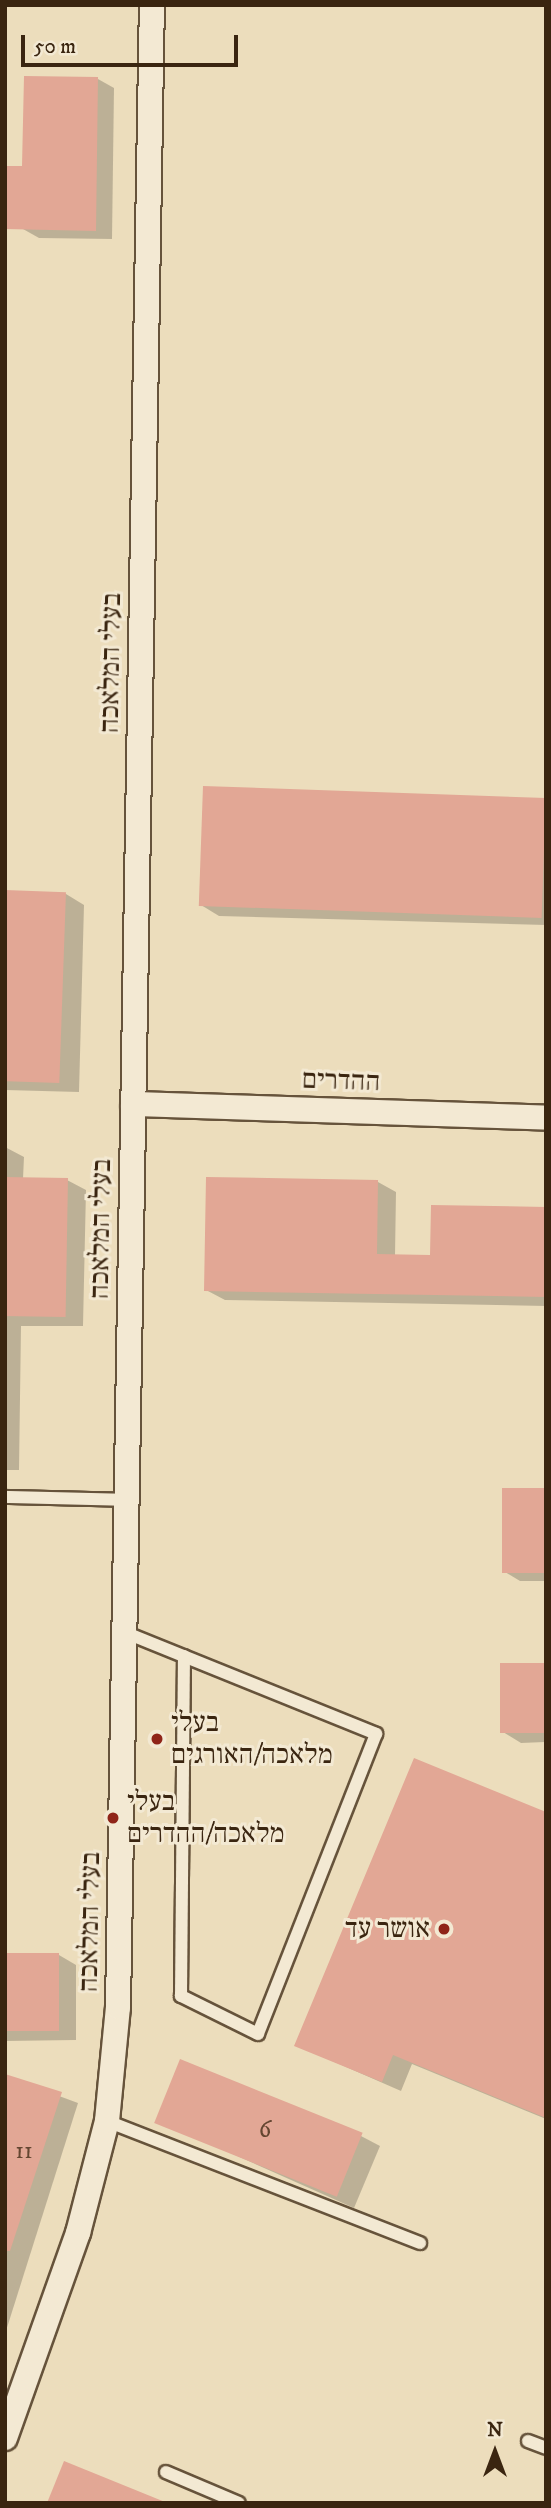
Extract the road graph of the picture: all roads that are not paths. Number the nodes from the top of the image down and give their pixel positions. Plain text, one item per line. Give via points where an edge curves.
1 (152, 5) edge
2 (133, 1104) junction
3 (546, 1118) edge
4 (5, 1497) edge
5 (126, 1500) junction
6 (124, 1632) junction
7 (184, 1657) junction
8 (107, 2121) junction
9 (419, 2243) dead end
10 (5, 2438) edge
11 (528, 2441) dead end
12 (546, 2448) edge
13 (166, 2472) dead end
14 (239, 2503) edge

1 - 2 street, בעלי המלאכה
2 - 3 street, ההדרים
2 - 5 street, בעלי המלאכה
4 - 5 lane
5 - 6 street, בעלי המלאכה
6 - 7 lane
6 - 8 street, בעלי המלאכה via 118,2007
7 - 7 lane via 376,1734 258,2035 181,1996
8 - 9 lane
8 - 10 street, בעלי המלאכה via 78,2233
11 - 12 lane
13 - 14 lane

